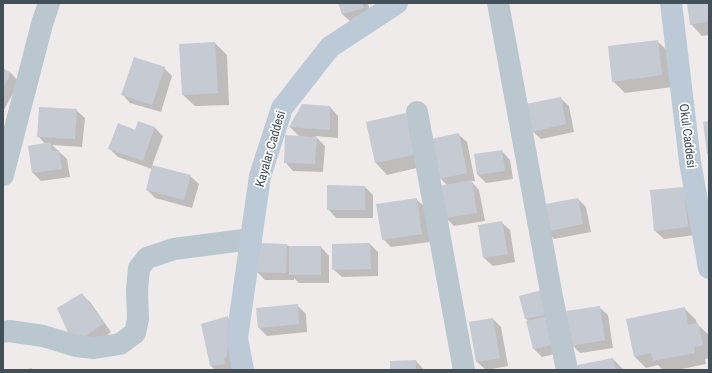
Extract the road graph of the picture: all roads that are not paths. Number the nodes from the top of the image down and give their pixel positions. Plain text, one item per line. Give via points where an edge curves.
1 (49, 3) edge
2 (397, 3) edge
3 (498, 3) edge
4 (671, 3) edge
5 (417, 112) dead end
6 (3, 175) edge
7 (251, 239) junction
8 (709, 268) edge
9 (3, 332) edge
10 (243, 370) edge
11 (464, 370) edge
12 (567, 370) edge

1 - 6 street
2 - 7 street, Kayalar Caddesi via 330,47 282,108 260,176
3 - 12 street
4 - 8 street, Okul Caddesi via 690,162
5 - 11 street
7 - 9 street via 174,249 147,258 139,268 136,333 120,344 94,348 76,346 43,336
7 - 10 street, Kayalar Caddesi via 237,338

